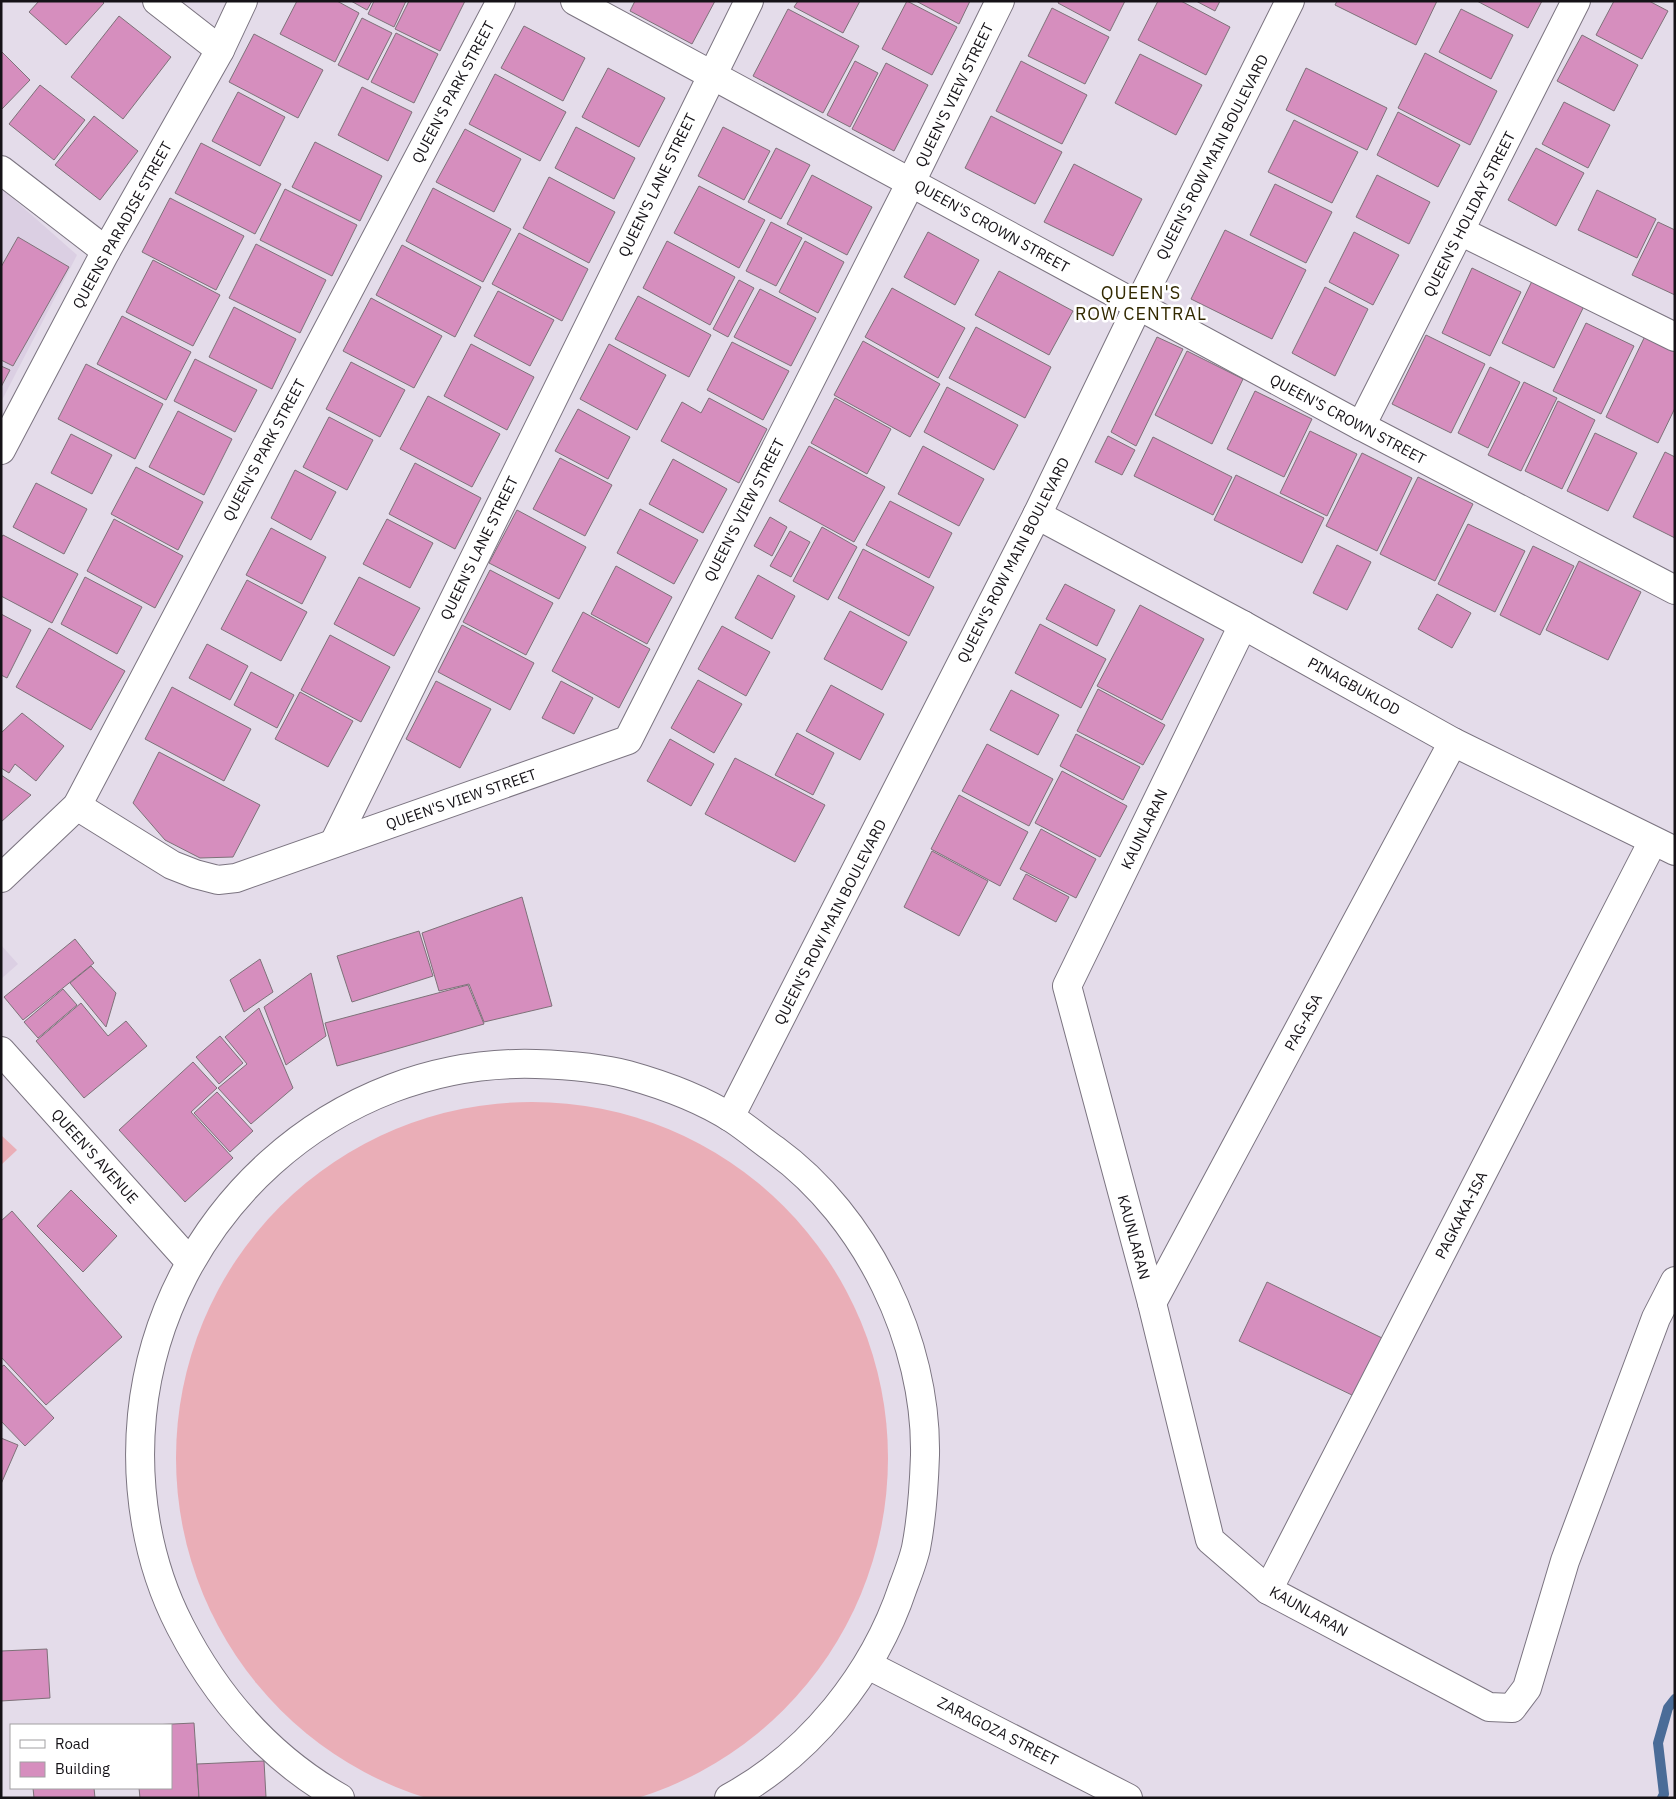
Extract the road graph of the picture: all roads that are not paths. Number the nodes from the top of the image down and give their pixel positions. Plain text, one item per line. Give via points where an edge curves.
1 (157, 1) edge
2 (242, 1) edge
3 (501, 1) edge
4 (576, 1) edge
5 (749, 1) edge
6 (1000, 1) edge
7 (1290, 1) edge
8 (1576, 1) edge
9 (220, 50) junction
10 (711, 76) junction
11 (1, 170) edge
12 (911, 182) junction
13 (1460, 231) junction
14 (106, 251) junction
15 (1138, 306) junction
16 (1675, 337) edge
17 (1361, 426) junction
18 (1, 450) edge
19 (1037, 515) junction
20 (1675, 590) edge
21 (1243, 625) junction
22 (1453, 742) junction
23 (77, 806) junction
24 (334, 843) junction
25 (1664, 846) edge
26 (1, 878) edge
27 (1, 1051) edge
28 (730, 1117) junction
29 (190, 1262) junction
30 (1675, 1281) edge
31 (1152, 1303) junction
32 (1268, 1590) junction
33 (868, 1665) junction
34 (340, 1798) edge
35 (729, 1798) edge
36 (1128, 1798) edge

1 - 9 street
2 - 9 street, QUEENS PARADISE STREET
3 - 23 street, QUEEN'S PARK STREET
4 - 10 street, QUEEN'S CROWN STREET
5 - 10 street, QUEEN'S LANE STREET
6 - 12 street, QUEEN'S VIEW STREET
7 - 15 street, QUEEN'S ROW MAIN BOULEVARD
8 - 13 street, QUEEN'S HOLIDAY STREET
9 - 14 street, QUEENS PARADISE STREET
10 - 12 street, QUEEN'S CROWN STREET
10 - 24 street, QUEEN'S LANE STREET
11 - 14 street
12 - 15 street, QUEEN'S CROWN STREET
12 - 24 street, QUEEN'S VIEW STREET via 628,740
13 - 16 street
13 - 17 street, QUEEN'S HOLIDAY STREET
14 - 18 street, QUEENS PARADISE STREET
15 - 17 street, QUEEN'S CROWN STREET
15 - 19 street, QUEEN'S ROW MAIN BOULEVARD
17 - 20 street, QUEEN'S CROWN STREET
19 - 21 street, PINAGBUKLOD
19 - 28 street, QUEEN'S ROW MAIN BOULEVARD
21 - 22 street, PINAGBUKLOD
21 - 31 street, KAUNLARAN via 1067,986
22 - 25 street, PINAGBUKLOD
22 - 31 street, PAG-ASA
23 - 24 street via 172,865 218,880 236,878
23 - 26 street, QUEEN'S PARK STREET
25 - 32 street, PAGKAKA-ISA
27 - 29 street, QUEEN'S AVENUE
28 - 29 street via 680,1092 625,1074 570,1065 513,1063 448,1072 402,1084 350,1107 302,1136 259,1172 221,1215
28 - 33 street via 793,1163 836,1207 870,1257 898,1312 916,1370 925,1431 924,1492 915,1553 896,1610
29 - 34 street via 170,1302 158,1337 145,1390 140,1435 140,1481 146,1527 157,1571 194,1654 220,1692 249,1727 283,1758
30 - 32 street, KAUNLARAN via 1656,1318 1565,1561 1527,1688 1512,1708 1489,1707
31 - 32 street, KAUNLARAN via 1210,1540
33 - 35 street via 833,1712 793,1753
33 - 36 street, ZARAGOZA STREET

